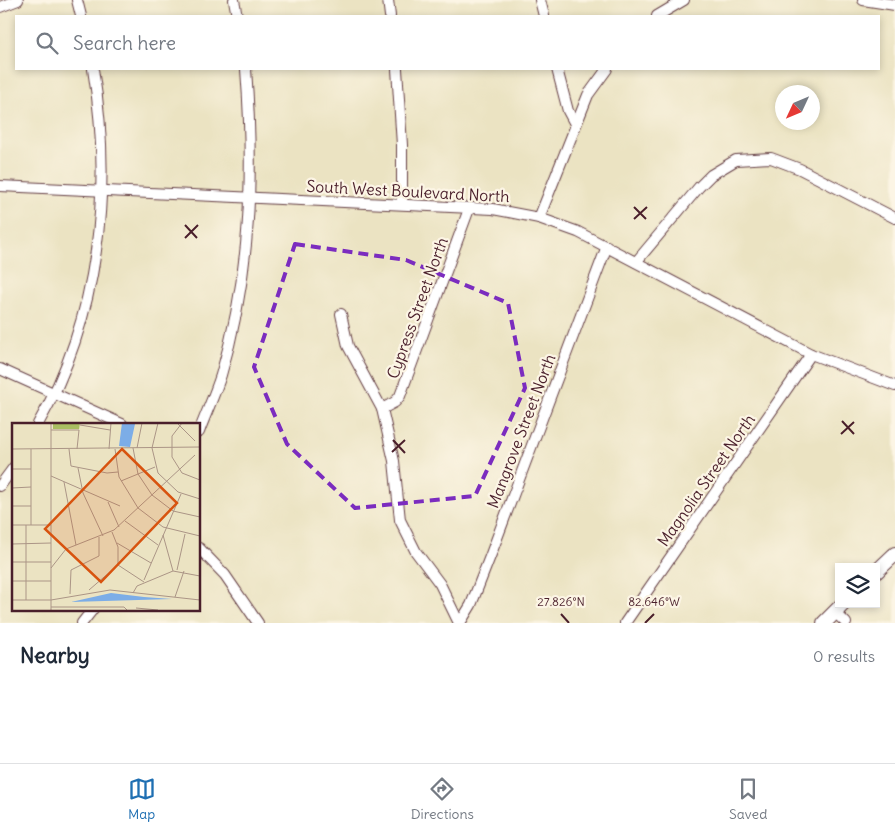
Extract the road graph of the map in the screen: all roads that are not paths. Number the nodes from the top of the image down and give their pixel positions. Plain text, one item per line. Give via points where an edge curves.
1 (18, 0) edge
2 (77, 0) edge
3 (234, 0) edge
4 (388, 0) edge
5 (540, 0) edge
6 (684, 0) edge
7 (863, 0) edge
8 (895, 5) edge
9 (0, 8) edge
10 (81, 15) edge
11 (237, 15) edge
12 (390, 15) edge
13 (544, 15) edge
14 (659, 15) edge
15 (93, 70) edge
16 (246, 70) edge
17 (397, 70) edge
18 (557, 70) edge
19 (606, 70) edge
20 (575, 124) junction
21 (0, 186) edge
22 (101, 190) junction
23 (250, 196) junction
24 (402, 204) junction
25 (469, 209) junction
26 (539, 218) junction
27 (895, 218) edge
28 (607, 246) junction
29 (636, 262) junction
30 (341, 314) dead end
31 (812, 354) junction
32 (0, 369) edge
33 (895, 386) edge
34 (54, 394) junction
35 (382, 409) junction
36 (39, 423) edge
37 (120, 423) edge
38 (200, 429) edge
39 (12, 470) edge
40 (0, 486) edge
41 (200, 549) edge
42 (895, 554) edge
43 (880, 568) edge
44 (839, 608) edge
45 (92, 610) edge
46 (82, 623) edge
47 (258, 623) edge
48 (459, 623) edge
49 (625, 623) edge
50 (824, 623) edge
51 (846, 623) edge

1 - 9 street
2 - 10 street
3 - 11 street
4 - 12 street
5 - 13 street
6 - 14 street
7 - 8 street
15 - 22 street via 100,118
16 - 23 street
17 - 24 street
18 - 20 street via 568,111
19 - 20 street via 588,95
20 - 26 street
21 - 22 street, South West Boulevard North
22 - 23 street, South West Boulevard North
22 - 34 street via 99,239 89,286 69,356
23 - 24 street, South West Boulevard North
23 - 38 street via 248,245 232,334
24 - 25 street, South West Boulevard North
25 - 26 street, South West Boulevard North via 508,211
25 - 35 street, Cypress Street North via 400,396
26 - 28 street, South West Boulevard North
27 - 29 street via 800,169 771,158 736,160 711,175 699,187
28 - 29 street, South West Boulevard North
28 - 48 street, Mangrove Street North via 471,605
29 - 31 street, South West Boulevard North
30 - 35 street via 348,346
31 - 33 street, South West Boulevard North
31 - 49 street, Magnolia Street North
32 - 34 street
34 - 36 street
34 - 37 street
35 - 48 street via 394,461 400,520 416,552 445,593
39 - 40 street
41 - 47 street via 225,575
42 - 43 main road
44 - 50 main road
44 - 51 street
45 - 46 street

